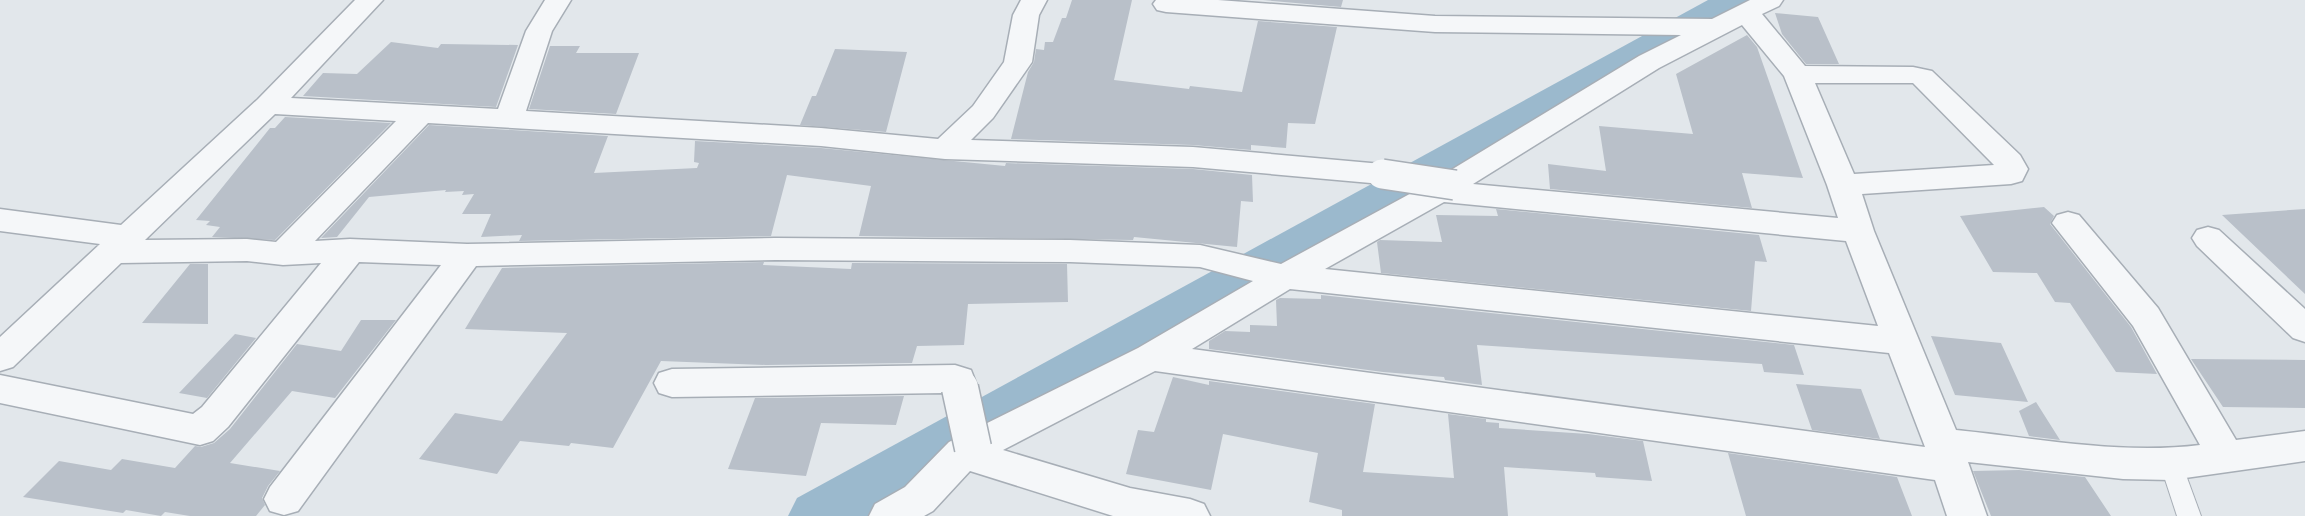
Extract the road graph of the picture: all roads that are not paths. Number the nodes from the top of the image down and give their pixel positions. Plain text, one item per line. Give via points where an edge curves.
1 (370, 0) edge
2 (558, 0) edge
3 (1034, 0) edge
4 (1166, 4) dead end
5 (1760, 4) edge
6 (1431, 12) edge
7 (1707, 28) junction
8 (1797, 74) junction
9 (268, 105) junction
10 (419, 115) junction
11 (509, 118) junction
12 (945, 149) junction
13 (1843, 185) junction
14 (1447, 188) junction
15 (0, 220) edge
16 (2068, 223) dead end
17 (1858, 231) junction
18 (2208, 238) dead end
19 (121, 244) junction
20 (350, 250) junction
21 (283, 254) junction
22 (467, 255) junction
23 (1285, 277) junction
24 (2305, 329) edge
25 (1901, 341) junction
26 (1151, 357) junction
27 (0, 358) edge
28 (672, 383) dead end
29 (0, 389) edge
30 (2305, 446) edge
31 (968, 450) junction
32 (1946, 455) junction
33 (2226, 456) junction
34 (2171, 464) junction
35 (284, 500) dead end
36 (909, 510) edge
37 (1130, 511) edge
38 (1190, 516) edge
39 (1967, 516) edge
40 (2189, 516) edge

1 - 9 street
2 - 11 street via 539,31
3 - 12 street via 1026,15 1018,62 983,112
4 - 6 street
5 - 7 street
5 - 8 street
6 - 7 street
7 - 14 street
8 - 13 street
8 - 13 street via 1922,77 2013,169 2011,174
9 - 10 street
9 - 19 street
10 - 11 street
10 - 21 street
11 - 12 street via 821,137
12 - 14 street, bridge via 1193,157 1382,174
13 - 17 street
14 - 17 street
14 - 23 street
15 - 19 street
16 - 33 street via 2146,317
17 - 25 street
18 - 24 street
19 - 21 street
19 - 27 street
20 - 21 street
20 - 22 street
20 - 29 street via 215,417 200,430
22 - 23 street via 787,249 1070,251 1200,256
22 - 35 street
23 - 25 street
23 - 26 street
25 - 32 street
26 - 31 street
26 - 32 street
28 - 31 street, bridge via 955,379 960,388
30 - 33 street
31 - 36 street
31 - 37 street
32 - 34 street
32 - 39 street
33 - 34 street
34 - 40 lane
37 - 38 street

